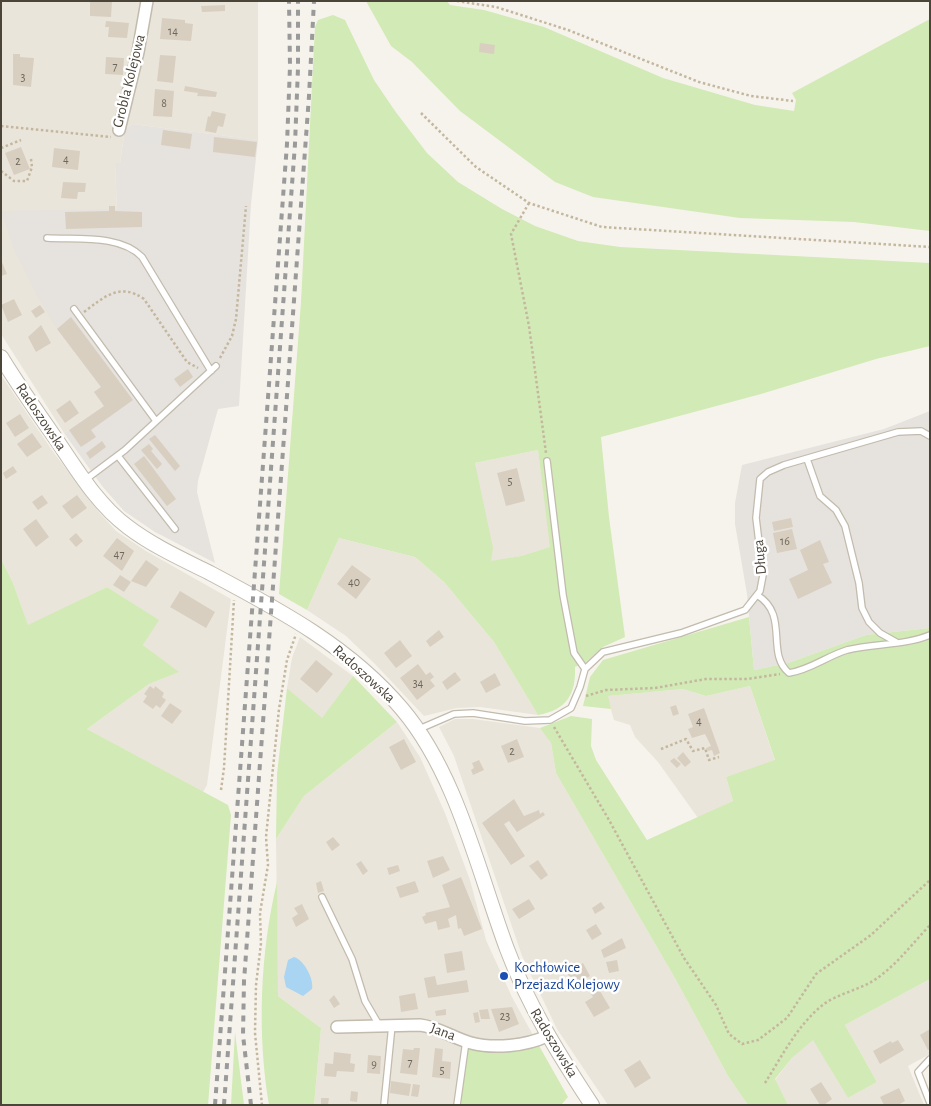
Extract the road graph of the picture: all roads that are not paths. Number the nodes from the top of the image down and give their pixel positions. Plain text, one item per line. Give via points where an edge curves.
1 (147, 1) edge
2 (119, 130) road end
3 (47, 238) dead end
4 (74, 309) dead end
5 (1, 357) edge
6 (156, 421) junction
7 (930, 436) edge
8 (118, 456) junction
9 (807, 459) junction
10 (547, 461) road end
11 (85, 480) junction
12 (175, 529) dead end
13 (757, 595) junction
14 (930, 635) edge
15 (900, 644) junction
16 (585, 669) junction
17 (418, 730) junction
18 (322, 897) dead end
19 (380, 1025) junction
20 (392, 1025) junction
21 (337, 1027) dead end
22 (548, 1036) junction
23 (466, 1041) junction
24 (930, 1059) edge
25 (930, 1103) edge
26 (384, 1105) edge
27 (457, 1105) edge
28 (592, 1105) edge

1 - 2 street, Grobla Kolejowa
3 - 6 lane via 110,242 135,250 213,368
4 - 6 lane
5 - 11 street, Radoszowska
6 - 8 lane
7 - 9 lane, Długa via 911,430
8 - 11 lane
8 - 12 lane
9 - 13 lane, Długa via 768,472 760,479 756,518 763,575
9 - 15 lane via 820,496 836,510 845,526 862,608 869,622 880,633
10 - 16 lane via 563,595 574,653
11 - 17 street, Radoszowska via 105,506 137,533 287,615 345,654 386,691
13 - 15 lane via 771,606 780,659 789,673 800,672 856,648
13 - 16 lane, Długa via 745,610 681,633 603,652
14 - 15 lane
16 - 17 lane via 571,708 550,720 525,721 473,713 454,714
17 - 22 street, Radoszowska via 442,772 519,979
18 - 19 lane via 352,959 365,1001
19 - 20 street, Jana
19 - 21 street, Jana
20 - 23 street, Jana via 429,1026
20 - 26 lane
22 - 23 street, Jana via 496,1046
22 - 28 street, Radoszowska
23 - 27 lane
24 - 25 lane via 918,1072

